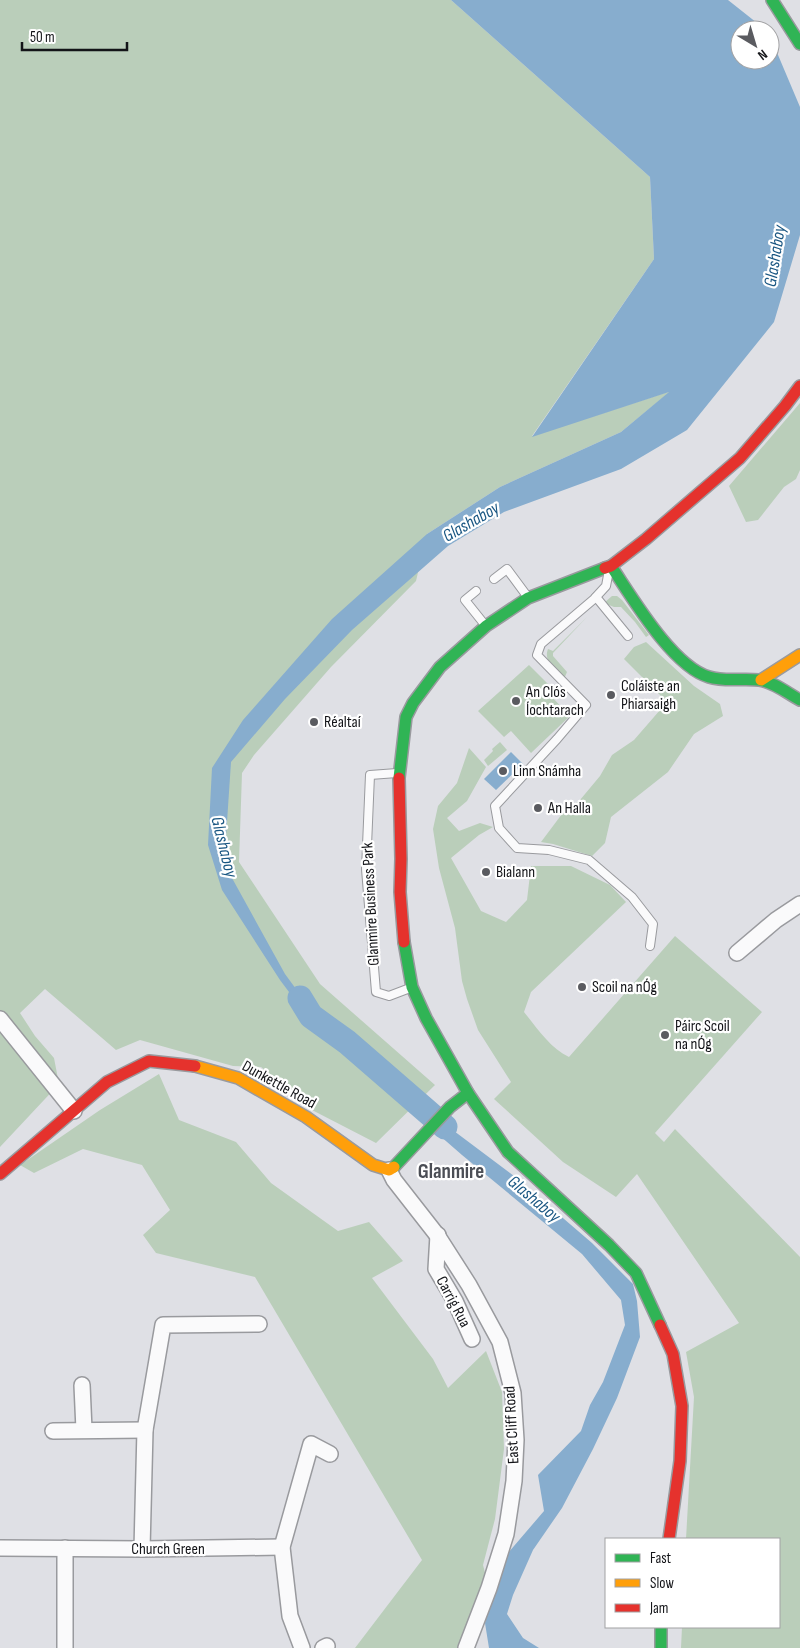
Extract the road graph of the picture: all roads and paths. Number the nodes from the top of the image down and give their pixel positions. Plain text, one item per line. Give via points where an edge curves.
1 (772, 0) edge
2 (800, 44) edge
3 (800, 386) edge
4 (610, 566) junction
5 (494, 579) dead end
6 (476, 591) dead end
7 (596, 597) junction
8 (528, 598) junction
9 (486, 626) junction
10 (628, 636) dead end
11 (800, 655) edge
12 (761, 680) junction
13 (800, 700) edge
14 (399, 773) junction
15 (800, 904) edge
16 (650, 946) dead end
17 (737, 953) dead end
18 (412, 987) junction
19 (0, 1020) edge
20 (468, 1094) junction
21 (74, 1111) junction
22 (393, 1167) junction
23 (0, 1174) edge
24 (438, 1235) junction
25 (259, 1324) dead end
26 (472, 1339) dead end
27 (82, 1385) dead end
28 (84, 1430) junction
29 (145, 1430) junction
30 (53, 1431) dead end
31 (330, 1454) dead end
32 (669, 1538) edge
33 (0, 1548) edge
34 (65, 1548) junction
35 (277, 1548) junction
36 (142, 1549) junction
37 (661, 1628) edge
38 (65, 1648) edge
39 (302, 1648) edge
40 (466, 1648) edge
41 (661, 1648) edge

1 - 2 main road
3 - 4 main road via 740,458 649,537
4 - 7 lane via 606,586
4 - 8 main road
4 - 12 main road via 644,616 690,668 707,677
5 - 8 lane via 507,569
6 - 9 lane via 465,600
7 - 10 lane
7 - 16 lane via 541,644 537,655 586,705 494,806 499,828 517,848 549,850 589,860 632,897 653,924
8 - 9 main road
9 - 14 main road via 440,667 413,703 406,717
11 - 12 main road
12 - 13 main road
14 - 18 main road via 400,892 405,952
14 - 18 lane, Glanmire Business Park via 370,775 366,869 376,992 389,996
15 - 17 street
18 - 20 main road
19 - 21 street
20 - 22 main road via 450,1107
20 - 32 main road via 508,1152 636,1273 672,1354 682,1406 680,1461
21 - 22 main road, Dunkettle Road via 107,1082 149,1061 194,1066 238,1078 306,1117 373,1165
21 - 23 main road, Dunkettle Road
22 - 24 street, East Cliff Road via 394,1180
24 - 26 street, Carrig Rua via 436,1269
24 - 40 street, East Cliff Road via 500,1342 513,1393 514,1481 506,1534
25 - 29 street via 163,1325
27 - 28 street
28 - 29 street
28 - 30 street
29 - 36 street
31 - 35 street via 311,1444
33 - 34 street, Church Green
34 - 36 street, Church Green
34 - 38 street
35 - 36 street, Church Green
35 - 39 street via 290,1616
37 - 41 main road

